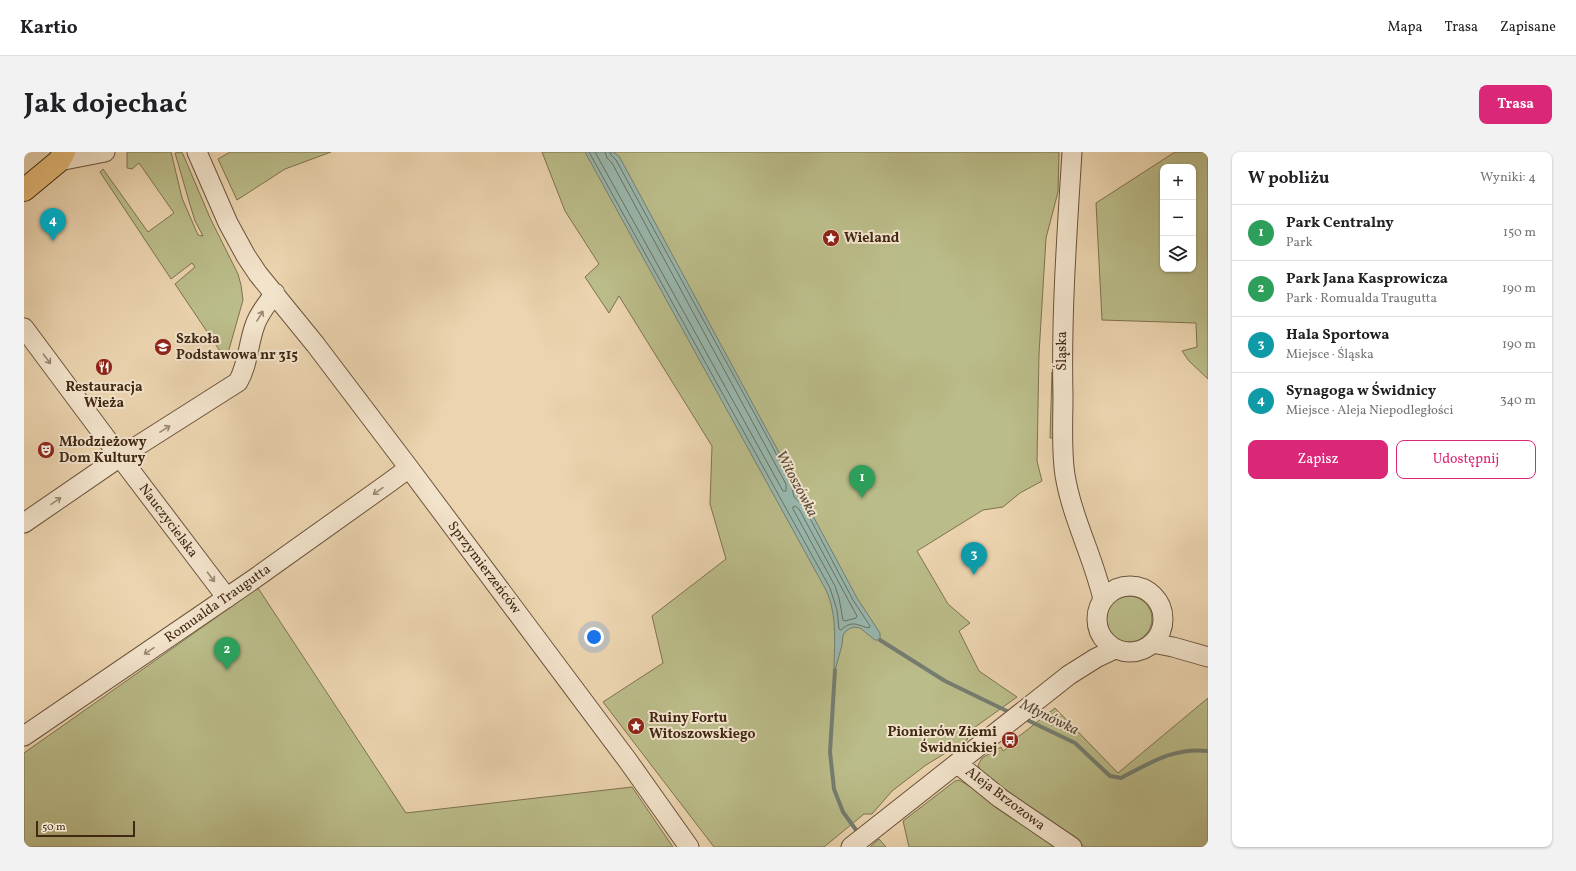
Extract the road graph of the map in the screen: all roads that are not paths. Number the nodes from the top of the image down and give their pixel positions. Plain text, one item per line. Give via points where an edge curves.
1 (105, 152) edge
2 (197, 152) edge
3 (1072, 152) edge
4 (61, 157) edge
5 (24, 190) edge
6 (275, 293) junction
7 (24, 328) edge
8 (120, 457) junction
9 (409, 468) junction
10 (24, 524) edge
11 (1087, 546) junction
12 (1130, 586) junction
13 (227, 598) junction
14 (1103, 599) junction
15 (1163, 622) junction
16 (1098, 630) junction
17 (1152, 643) junction
18 (1115, 649) junction
19 (1208, 654) edge
20 (1208, 657) edge
21 (1069, 675) junction
22 (24, 736) edge
23 (958, 764) junction
24 (689, 847) edge
25 (851, 847) edge
26 (1072, 847) edge

1 - 4 street
2 - 6 street, Sprzymierzeńców via 228,224 258,274
3 - 11 street, Śląska via 1062,347 1064,455 1069,497
4 - 5 main road
8 -> 6 street via 238,382 243,374 254,326
6 - 9 street, Sprzymierzeńców
7 -> 8 street, Nauczycielska
10 -> 8 street
8 -> 13 street, Nauczycielska
9 -> 13 street, Romualda Traugutta
9 - 24 street, Sprzymierzeńców via 628,761
11 - 12 street, Śląska via 1110,572
11 - 14 street, Śląska
12 - 14 street via 1120,587
12 - 15 street via 1141,588 1158,601
13 -> 22 street, Romualda Traugutta
14 - 16 street via 1096,619
15 - 17 street
15 - 19 street via 1179,636
16 - 18 street via 1105,641
16 - 21 street
17 - 18 street via 1134,652
17 - 20 street
18 - 21 street
21 - 23 street
23 - 25 street
23 - 26 street, Aleja Brzozowa via 1000,798

